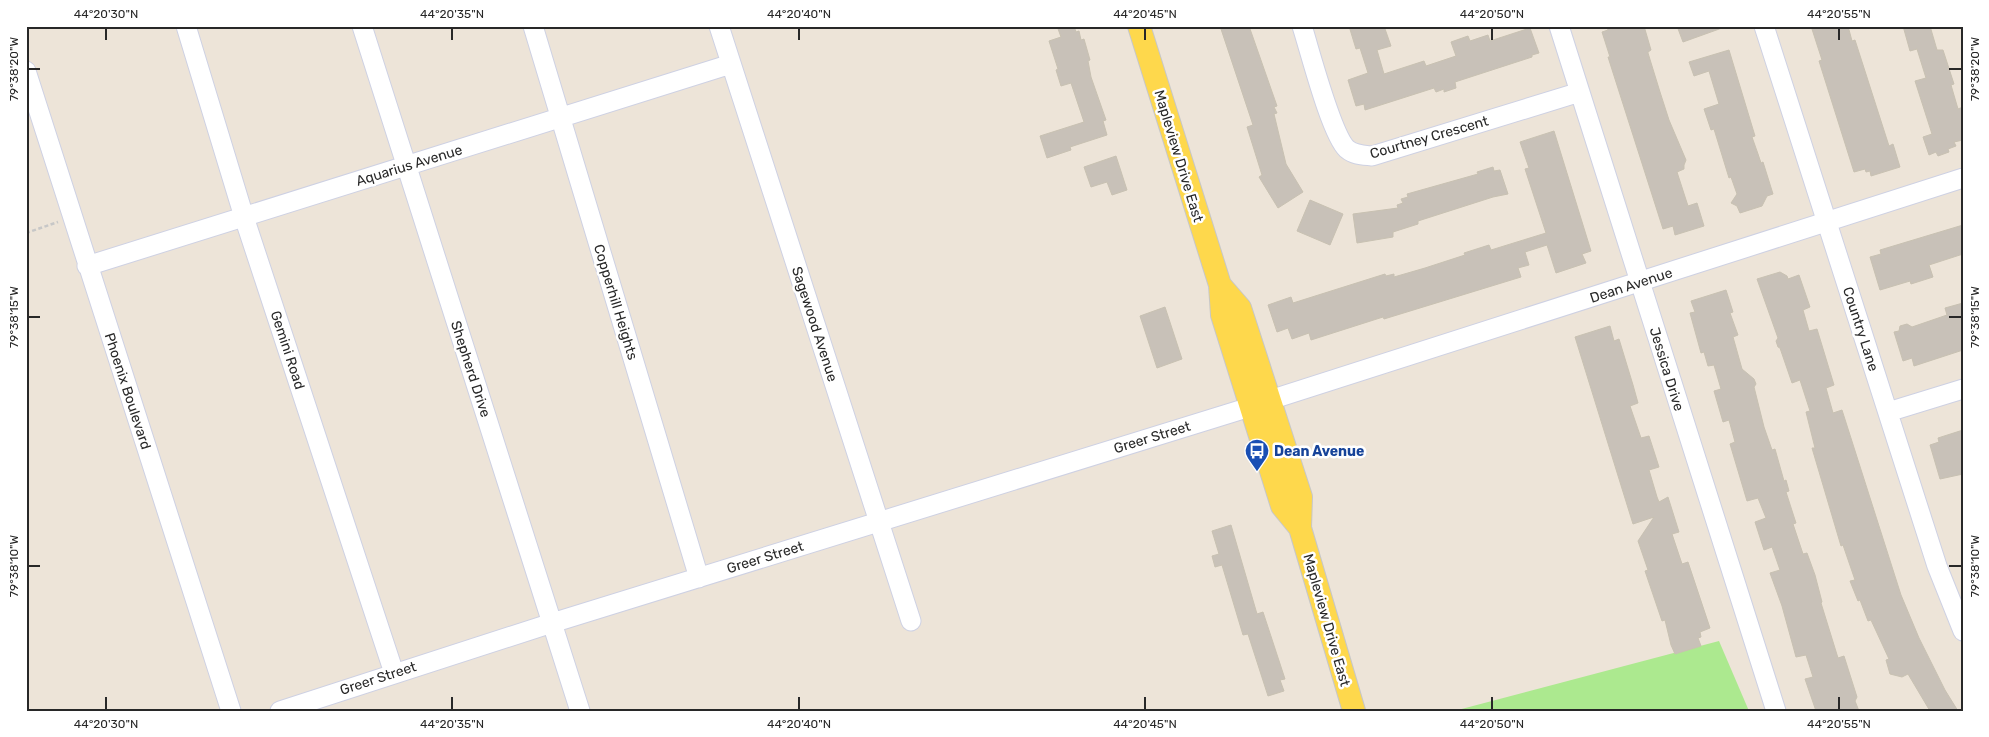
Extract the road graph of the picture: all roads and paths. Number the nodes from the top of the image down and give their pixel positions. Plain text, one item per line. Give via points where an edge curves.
1 (186, 26) edge
2 (362, 26) edge
3 (533, 26) edge
4 (719, 26) edge
5 (1139, 26) edge
6 (1302, 26) edge
7 (1560, 26) edge
8 (1764, 26) edge
9 (732, 64) junction
10 (26, 71) edge
11 (1580, 92) junction
12 (561, 118) junction
13 (406, 167) junction
14 (1963, 178) edge
15 (244, 217) junction
16 (72, 218) junction
17 (1827, 222) junction
18 (26, 233) edge
19 (87, 266) junction
20 (1640, 282) junction
21 (1963, 389) edge
22 (1260, 403) junction
23 (1888, 412) junction
24 (878, 522) junction
25 (699, 578) junction
26 (911, 621) dead end
27 (552, 623) junction
28 (1963, 631) edge
29 (394, 673) junction
30 (231, 711) edge
31 (280, 711) edge
32 (580, 711) edge
33 (1354, 711) edge
34 (1776, 711) edge

1 - 15 street, Gemini Road
2 - 13 street, Shepherd Drive
3 - 12 street, Copperhill Heights
4 - 9 street, Sagewood Avenue
5 - 22 main road, Mapleview Drive East via 1220,285 1222,315
6 - 11 street, Courtney Crescent via 1335,131 1348,150 1359,155 1372,156
7 - 11 street, Jessica Drive
8 - 17 street, Country Lane
9 - 12 street, Aquarius Avenue
9 - 24 street, Sagewood Avenue
10 - 16 street, Phoenix Boulevard
11 - 20 street, Jessica Drive
12 - 13 street, Aquarius Avenue
12 - 25 street, Copperhill Heights
13 - 15 street, Aquarius Avenue
13 - 27 street, Shepherd Drive
14 - 17 street, Dean Avenue
15 - 19 street, Aquarius Avenue
15 - 29 street, Gemini Road
16 - 18 path
16 - 19 street, Phoenix Boulevard
17 - 20 street, Dean Avenue
17 - 23 street, Country Lane
19 - 30 street, Phoenix Boulevard
20 - 22 street, Dean Avenue
20 - 34 street, Jessica Drive
21 - 23 street
22 - 24 street, Greer Street
22 - 33 main road, Mapleview Drive East via 1282,506 1300,528
23 - 28 street, Country Lane via 1937,566
24 - 25 street, Greer Street
24 - 26 street, Sagewood Avenue
25 - 27 street, Greer Street
27 - 29 street, Greer Street
27 - 32 street, Shepherd Drive
29 - 31 street, Greer Street

